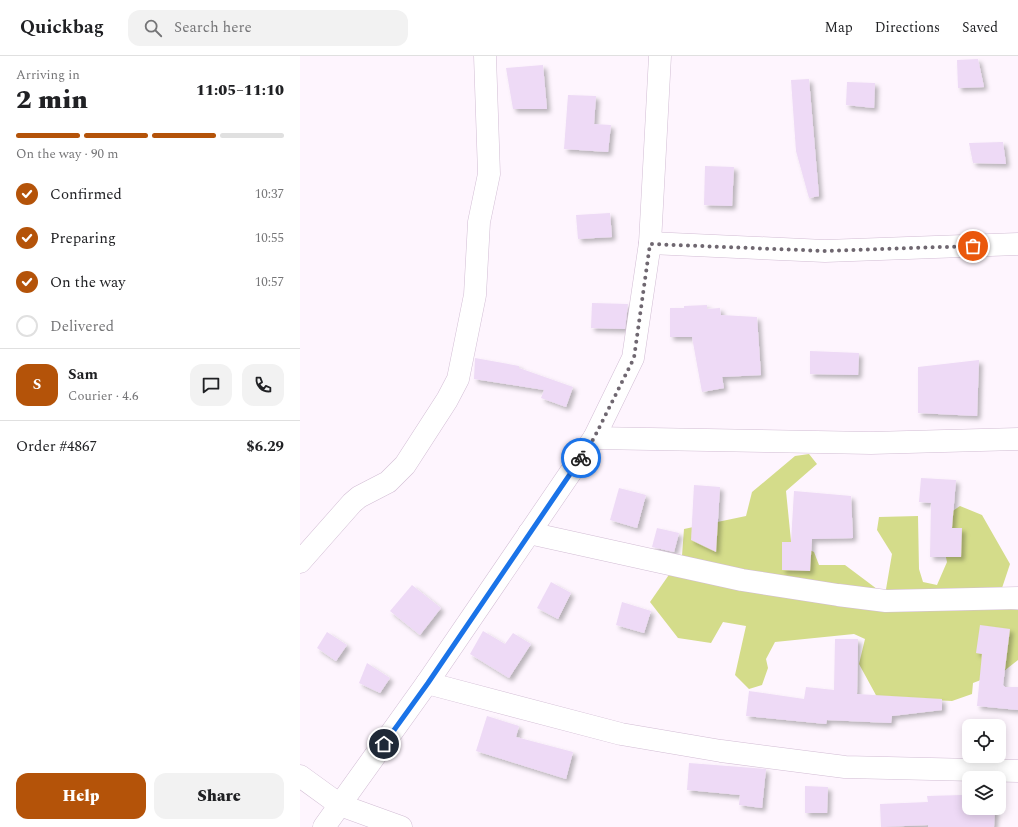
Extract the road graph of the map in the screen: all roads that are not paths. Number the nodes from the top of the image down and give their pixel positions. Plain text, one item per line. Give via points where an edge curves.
1 (485, 56) edge
2 (660, 56) edge
3 (650, 244) junction
4 (1018, 244) edge
5 (594, 438) junction
6 (1018, 439) edge
7 (530, 533) junction
8 (300, 562) edge
9 (1018, 598) edge
10 (428, 683) junction
11 (1018, 771) edge
12 (300, 776) edge
13 (340, 805) junction
14 (324, 827) edge
15 (400, 827) edge

1 - 8 street via 489,174 479,222 475,295 458,379 405,465 388,482 352,503
2 - 3 street
3 - 4 street via 825,251
3 - 5 street via 634,358
5 - 6 street via 871,442
5 - 7 street
7 - 9 street via 742,580 838,595 886,601
7 - 10 street
10 - 11 street via 621,734 720,752 845,767
10 - 13 street
12 - 13 street
13 - 14 street
13 - 15 street

